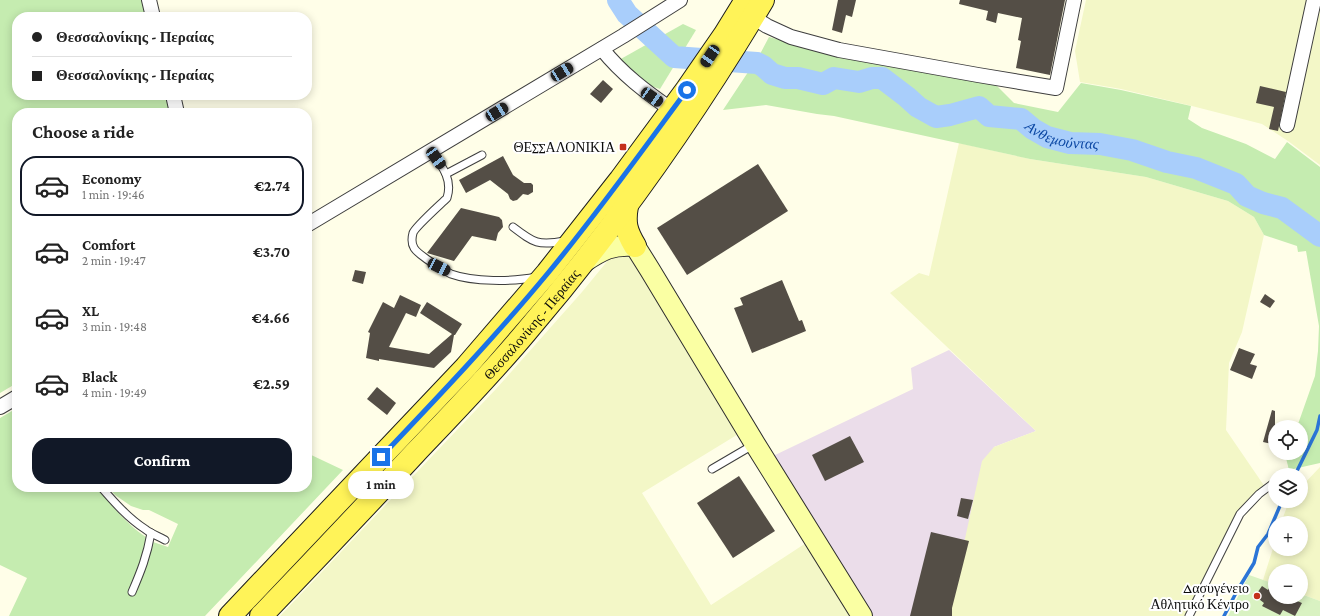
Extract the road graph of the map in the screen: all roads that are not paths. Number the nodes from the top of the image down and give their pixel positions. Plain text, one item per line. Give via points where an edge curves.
1 (149, 0) edge
2 (1074, 0) edge
3 (1314, 0) edge
4 (676, 3) edge
5 (754, 6) edge
6 (152, 12) edge
7 (602, 49) junction
8 (695, 94) junction
9 (672, 110) junction
10 (1287, 125) dead end
11 (431, 151) junction
12 (482, 155) dead end
13 (446, 174) junction
14 (626, 206) junction
15 (312, 222) edge
16 (513, 227) dead end
17 (575, 239) junction
18 (634, 246) junction
19 (584, 262) junction
20 (548, 273) junction
21 (12, 400) edge
22 (0, 407) edge
23 (755, 444) junction
24 (712, 469) dead end
25 (1268, 487) edge
26 (106, 492) edge
27 (151, 533) junction
28 (164, 540) dead end
29 (132, 592) dead end
30 (230, 616) edge
31 (261, 616) edge
32 (862, 616) edge
33 (1189, 616) edge

1 - 6 street
2 - 5 street via 1056,88 839,50 790,37 767,26
3 - 10 street
4 - 7 street
5 - 8 main road, Θεσσαλονίκης - Περαίας
7 - 9 street via 628,77
7 - 11 street
8 - 9 main road, Θεσσαλονίκης - Περαίας
8 - 14 main road, Θεσσαλονίκης - Περαίας
9 - 17 main road, Θεσσαλονίκης - Περαίας
11 - 13 lane
11 - 15 street
12 - 13 lane
13 - 20 lane via 447,198 413,232 412,242 415,251 452,274 471,278 514,281
14 - 18 main road via 628,236
14 - 19 main road, Θεσσαλονίκης - Περαίας
16 - 17 lane via 533,241 544,244
17 - 20 main road, Θεσσαλονίκης - Περαίας
18 - 19 street via 612,247
18 - 23 street
19 - 31 main road, Θεσσαλονίκης - Περαίας via 472,394
20 - 30 main road, Θεσσαλονίκης - Περαίας via 466,367
21 - 22 street
23 - 24 lane
23 - 32 street
25 - 33 lane via 1240,514
26 - 27 lane via 122,510
27 - 28 lane
27 - 29 lane via 148,552

